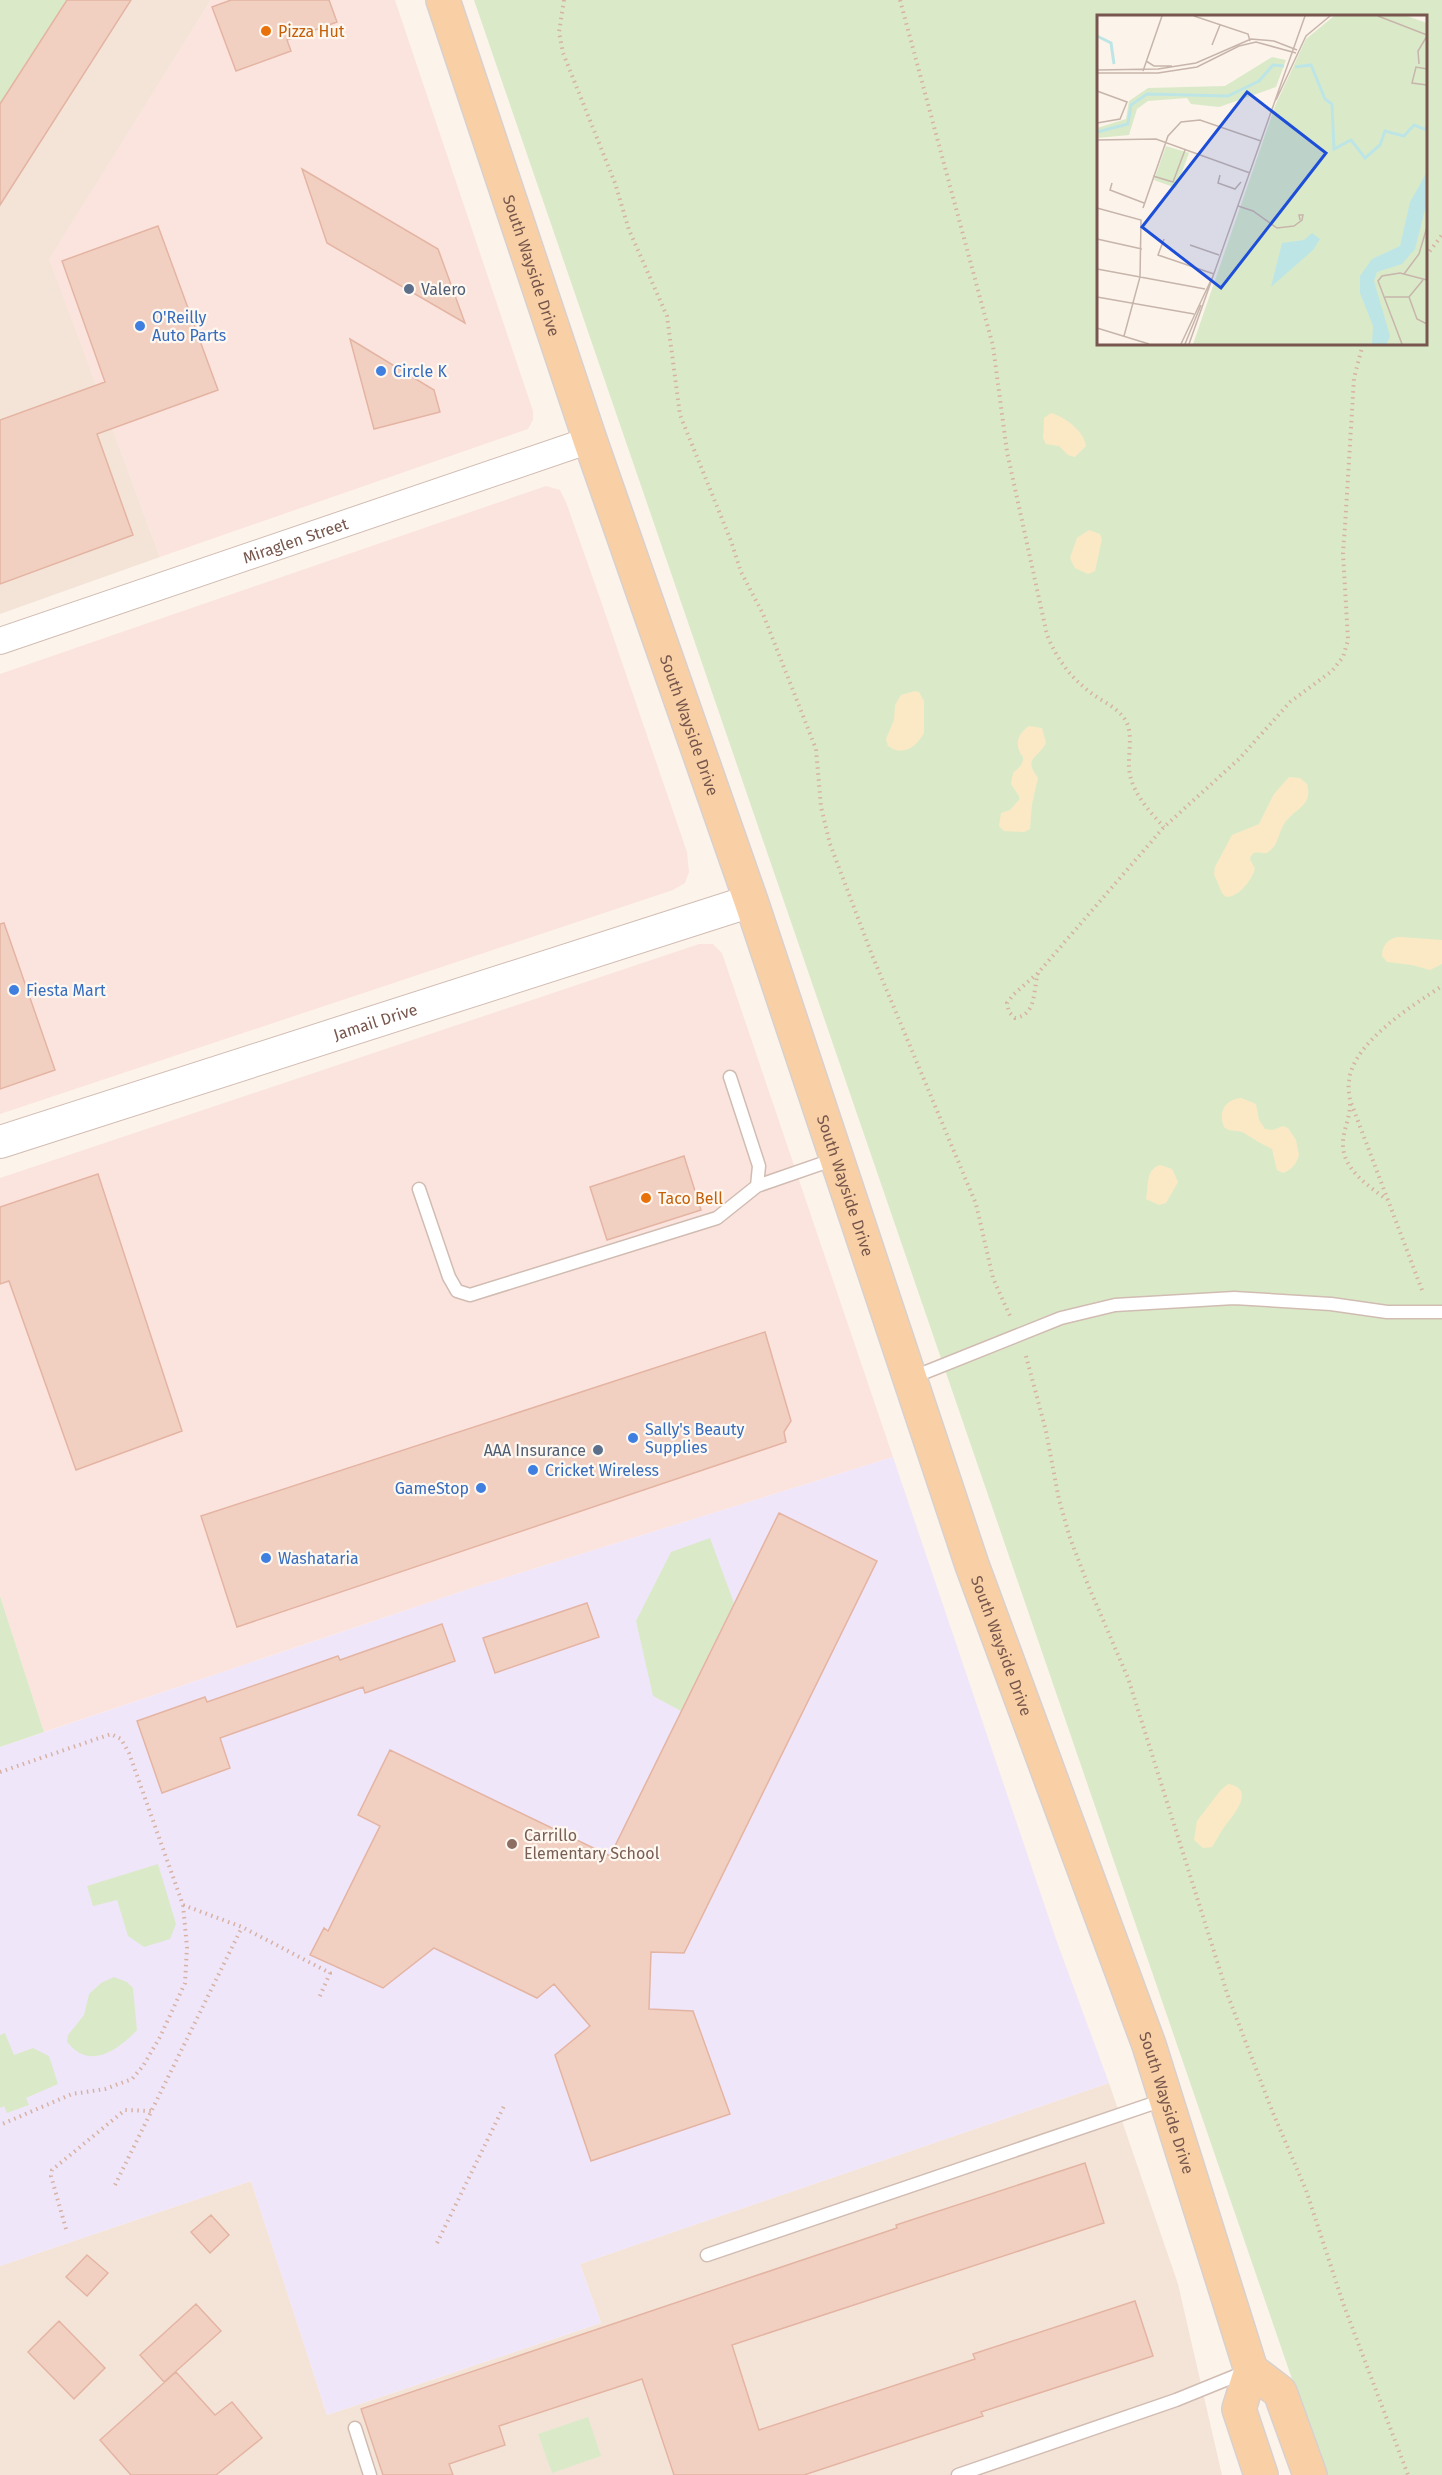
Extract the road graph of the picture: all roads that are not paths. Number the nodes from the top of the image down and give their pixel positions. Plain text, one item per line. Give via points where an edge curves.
1 (443, 0) edge
2 (591, 440) junction
3 (0, 641) edge
4 (751, 901) junction
5 (730, 1077) dead end
6 (0, 1142) edge
7 (836, 1159) junction
8 (757, 1186) junction
9 (419, 1189) dead end
10 (1438, 1313) edge
11 (909, 1378) junction
12 (1167, 2099) junction
13 (707, 2255) dead end
14 (1251, 2370) junction
15 (355, 2428) dead end
16 (1249, 2440) junction
17 (1308, 2466) edge
18 (370, 2475) edge
19 (958, 2475) edge
20 (1252, 2475) edge
21 (1261, 2475) edge

1 - 2 main road, South Wayside Drive
2 - 3 street, Miraglen Street
2 - 4 main road, South Wayside Drive
4 - 6 street, Jamail Drive
4 - 7 main road, South Wayside Drive
5 - 8 lane via 759,1166
7 - 8 lane
7 - 11 main road, South Wayside Drive
8 - 9 lane via 717,1218 470,1295 457,1291 449,1277
10 - 11 lane via 1234,1298 1115,1305 1061,1318
11 - 12 main road, South Wayside Drive via 972,1566
12 - 13 lane
12 - 14 main road, South Wayside Drive
14 - 16 main road via 1239,2409
14 - 17 main road via 1280,2392
14 - 19 lane
15 - 18 lane
16 - 20 main road
16 - 21 main road

